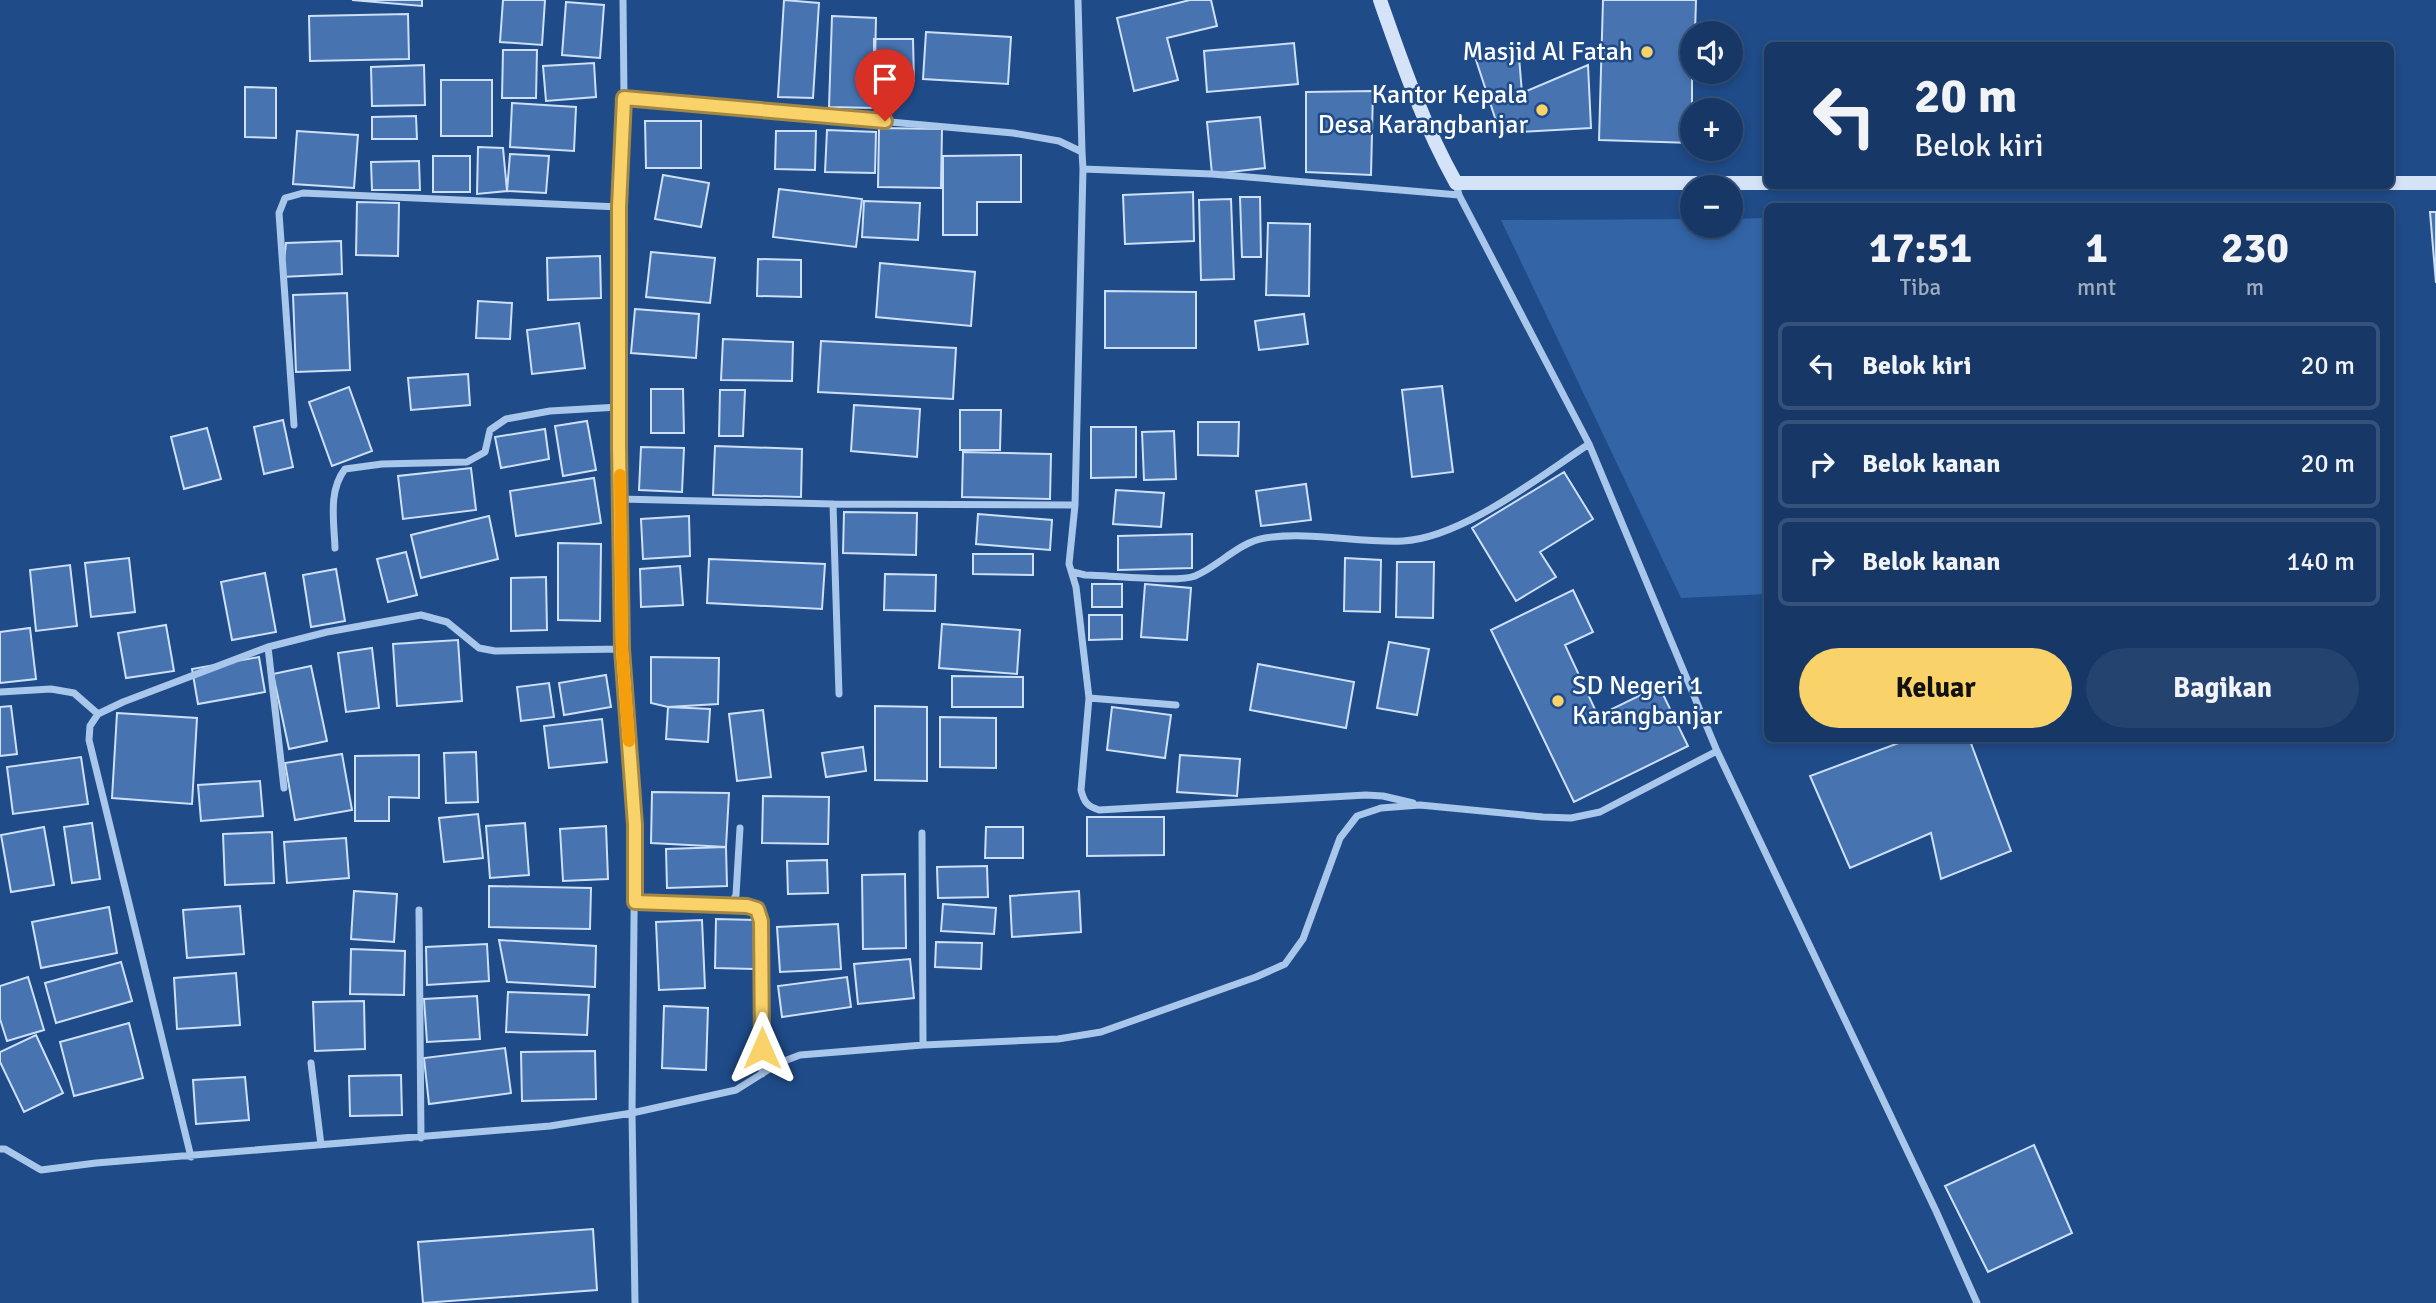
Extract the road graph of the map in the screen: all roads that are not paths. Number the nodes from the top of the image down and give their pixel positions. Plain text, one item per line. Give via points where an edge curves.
1 (623, 0) edge
2 (1078, 0) edge
3 (1380, 0) edge
4 (624, 98) junction
5 (1082, 152) junction
6 (1083, 169) junction
7 (1764, 183) edge
8 (2394, 183) edge
9 (2436, 183) edge
10 (1457, 189) junction
11 (619, 207) junction
12 (619, 407) junction
13 (294, 425) dead end
14 (1589, 444) junction
15 (620, 499) junction
16 (834, 504) junction
17 (1075, 505) junction
18 (335, 548) dead end
19 (1073, 572) junction
20 (268, 647) junction
21 (622, 649) junction
22 (0, 692) edge
23 (838, 694) dead end
24 (1089, 698) junction
25 (1176, 705) dead end
26 (98, 713) junction
27 (1717, 751) junction
28 (284, 788) dead end
29 (1420, 805) junction
30 (740, 828) dead end
31 (922, 833) dead end
32 (635, 902) junction
33 (730, 906) junction
34 (419, 910) dead end
35 (923, 1045) junction
36 (311, 1063) dead end
37 (762, 1074) junction
38 (632, 1113) junction
39 (421, 1138) junction
40 (321, 1145) junction
41 (0, 1149) edge
42 (191, 1157) junction
43 (635, 1303) edge
44 (1977, 1303) edge

1 - 4 street
2 - 5 street
3 - 10 street via 1418,106
4 - 5 street via 1013,132 1059,141
4 - 11 street
5 - 6 street
6 - 10 street
6 - 17 street
7 - 10 street
8 - 9 street
10 - 14 street
11 - 12 street
11 - 13 street via 303,192 285,198 279,213
12 - 15 street
12 - 18 street via 506,419 489,430 485,452 467,462 345,469 338,478 333,502
14 - 19 street via 1468,522 1432,537 1403,541 1261,538 1185,579
14 - 27 street
15 - 16 street
15 - 21 street
16 - 17 street
16 - 23 street
17 - 19 street via 1069,564
19 - 24 street
20 - 21 street via 421,615 447,621 480,648 495,651
20 - 26 street
20 - 28 street
21 - 32 street via 635,825
22 - 26 street via 51,689 74,693
24 - 25 street
24 - 29 street via 1081,790 1088,807 1366,795
26 - 42 street via 89,740
27 - 29 street via 1600,812 1571,818
27 - 44 street
29 - 35 street via 1381,808 1357,816 1340,838 1303,939 1285,964 1101,1032 1058,1039
30 - 33 street via 736,895
31 - 35 street
32 - 33 street
32 - 38 street
33 - 37 street via 757,909 761,921
34 - 39 street
35 - 37 street via 800,1055
36 - 40 street
37 - 38 street via 736,1090
38 - 39 street
38 - 43 street
39 - 40 street
40 - 42 street
41 - 42 street via 41,1170

